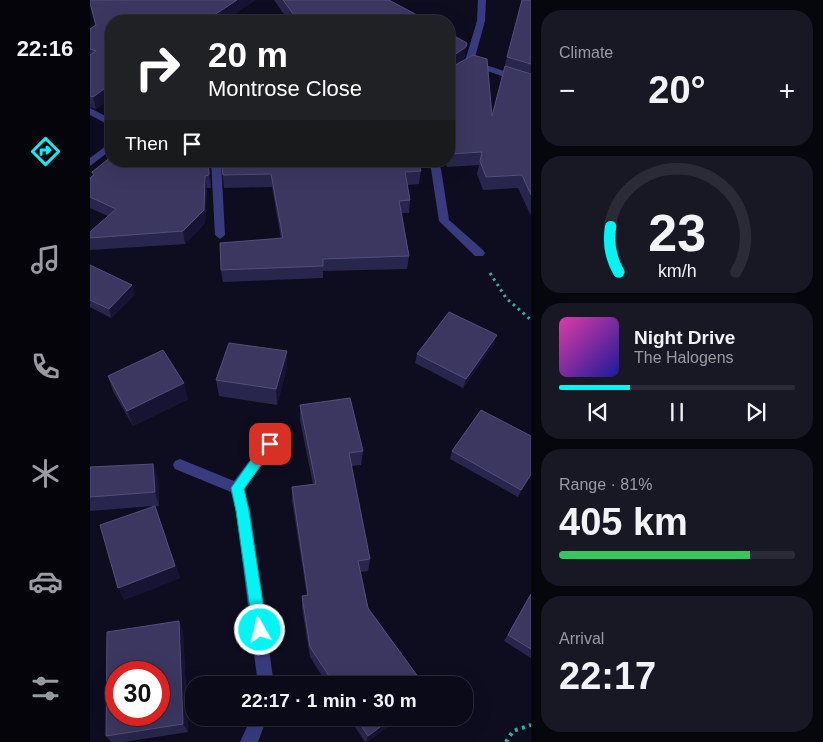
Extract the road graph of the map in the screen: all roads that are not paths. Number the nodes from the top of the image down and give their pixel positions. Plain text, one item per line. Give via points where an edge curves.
1 (482, 0) edge
2 (469, 62) junction
3 (455, 72) edge
4 (530, 83) edge
5 (90, 111) edge
6 (105, 120) edge
7 (105, 150) edge
8 (90, 163) edge
9 (216, 167) edge
10 (435, 167) edge
11 (220, 234) dead end
12 (479, 253) road end
13 (270, 444) dead end
14 (180, 465) dead end
15 (237, 488) junction
16 (265, 676) edge
17 (256, 726) edge
18 (249, 742) edge

1 - 2 street via 481,21
2 - 3 street
2 - 4 street
5 - 6 street
7 - 8 street
9 - 11 street
10 - 12 street via 444,221
13 - 15 street
14 - 15 street
15 - 16 street via 243,511
17 - 18 street

